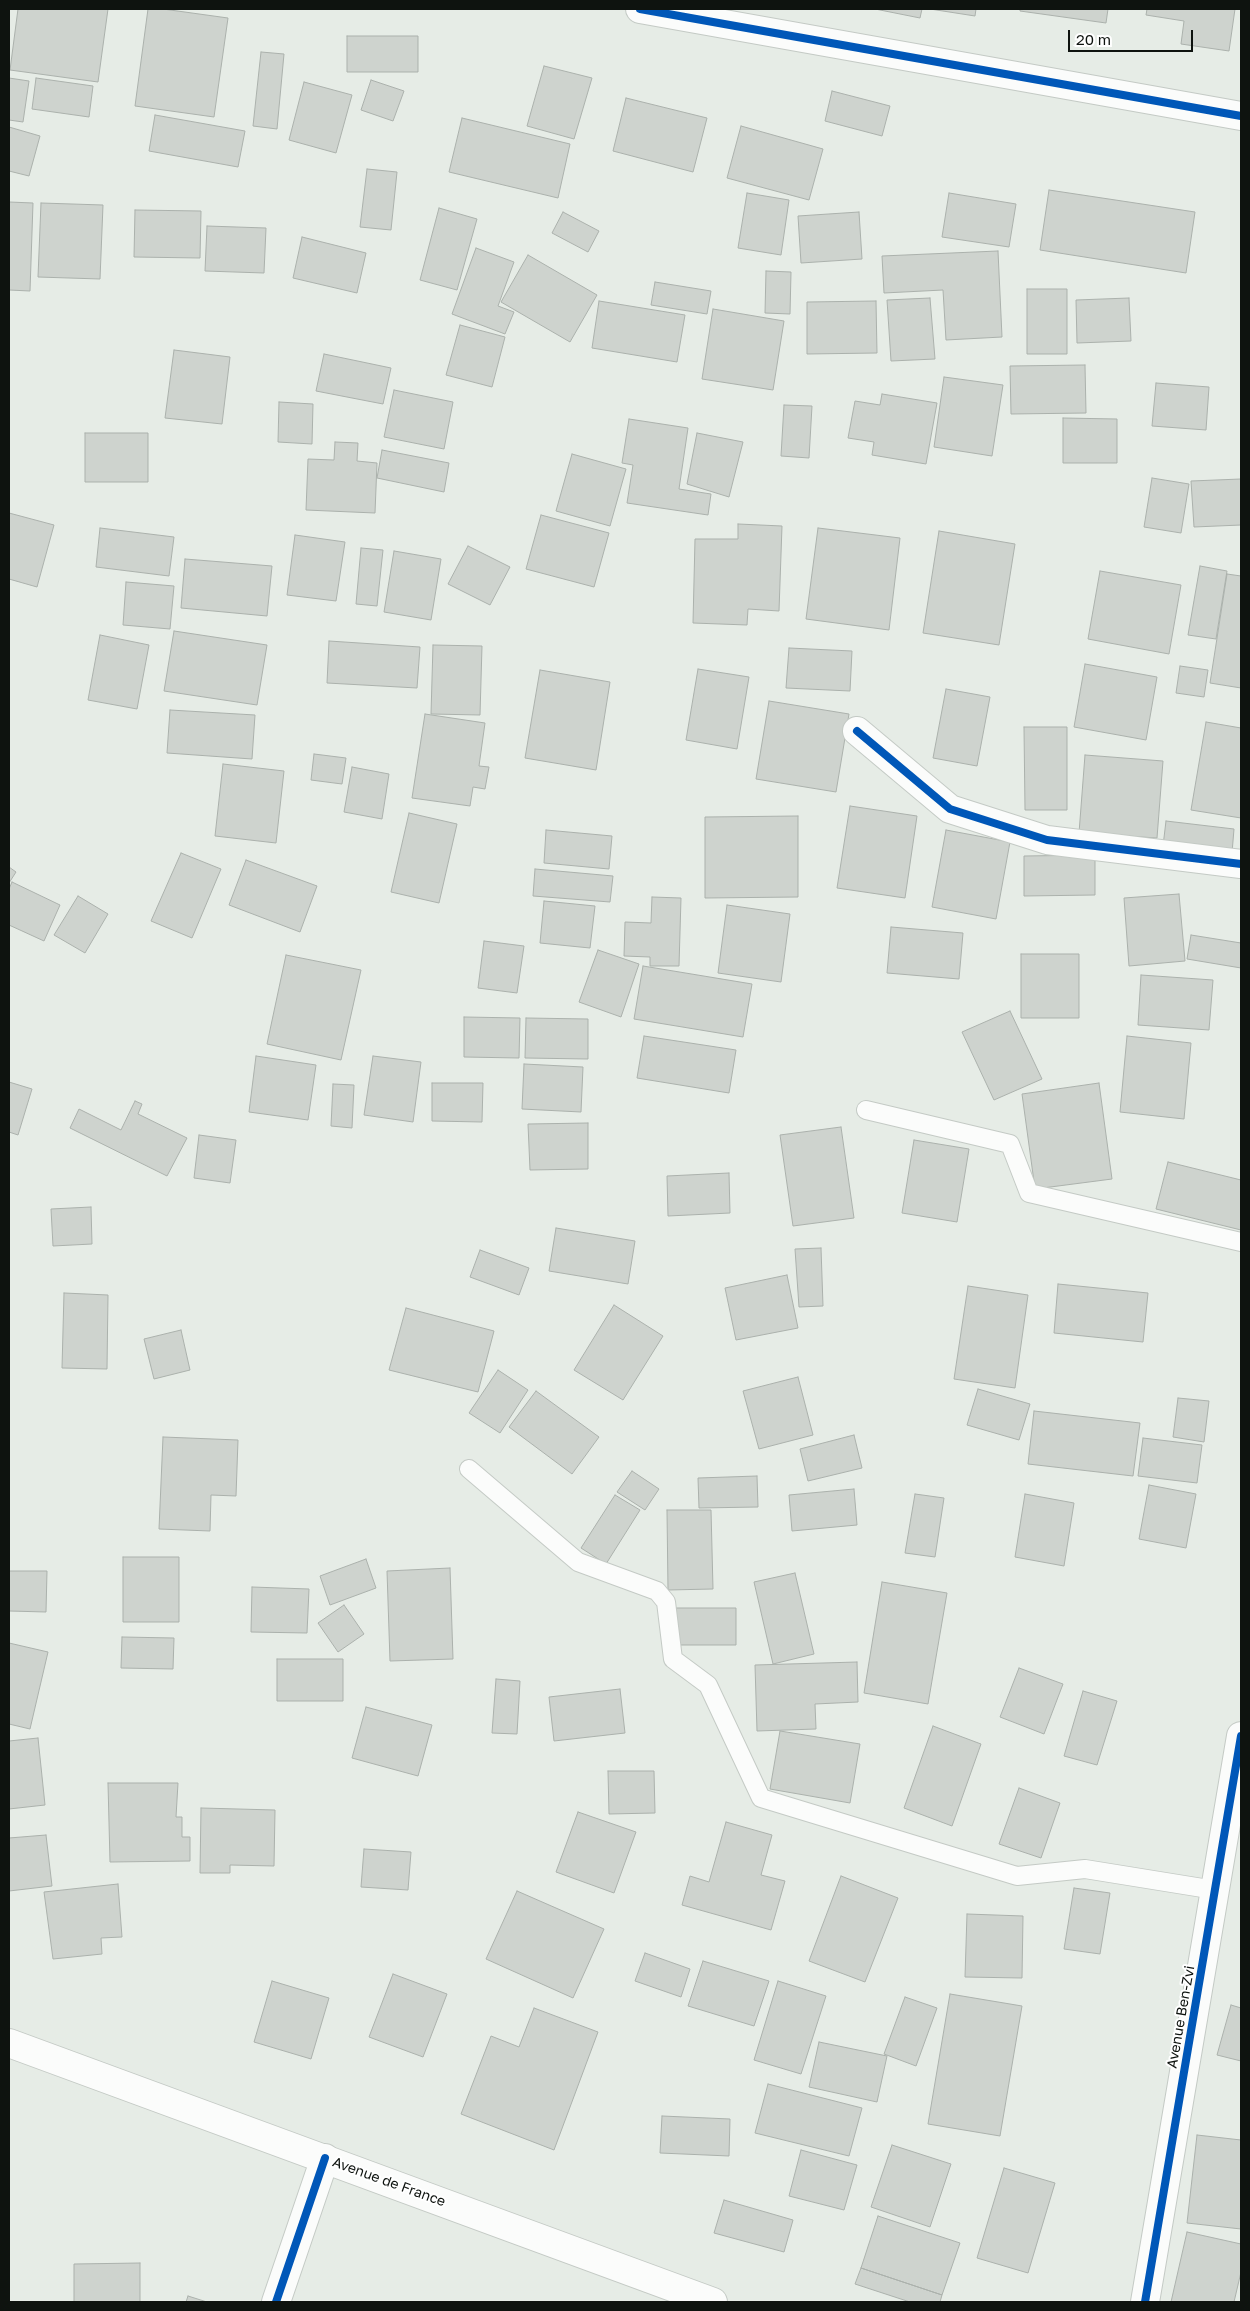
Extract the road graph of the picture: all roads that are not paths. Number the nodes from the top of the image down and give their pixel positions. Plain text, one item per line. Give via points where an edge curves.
1 (640, 9) edge
2 (1241, 116) edge
3 (857, 731) dead end
4 (1241, 864) edge
5 (866, 1110) dead end
6 (1241, 1242) edge
7 (469, 1469) dead end
8 (1241, 1736) edge
9 (1215, 1890) junction
10 (9, 2044) edge
11 (325, 2158) junction
12 (276, 2302) edge
13 (713, 2302) edge
14 (1145, 2302) edge

1 - 2 street
3 - 4 street via 950,809 1047,840
5 - 6 lane via 1010,1144 1029,1193
7 - 9 lane via 578,1562 657,1591 666,1602 673,1659 708,1685 761,1798 1017,1876 1085,1869
8 - 9 street, Avenue Ben-Zvi
9 - 14 street, Avenue Ben-Zvi
10 - 11 street, Avenue de France
11 - 12 street
11 - 13 street, Avenue de France

